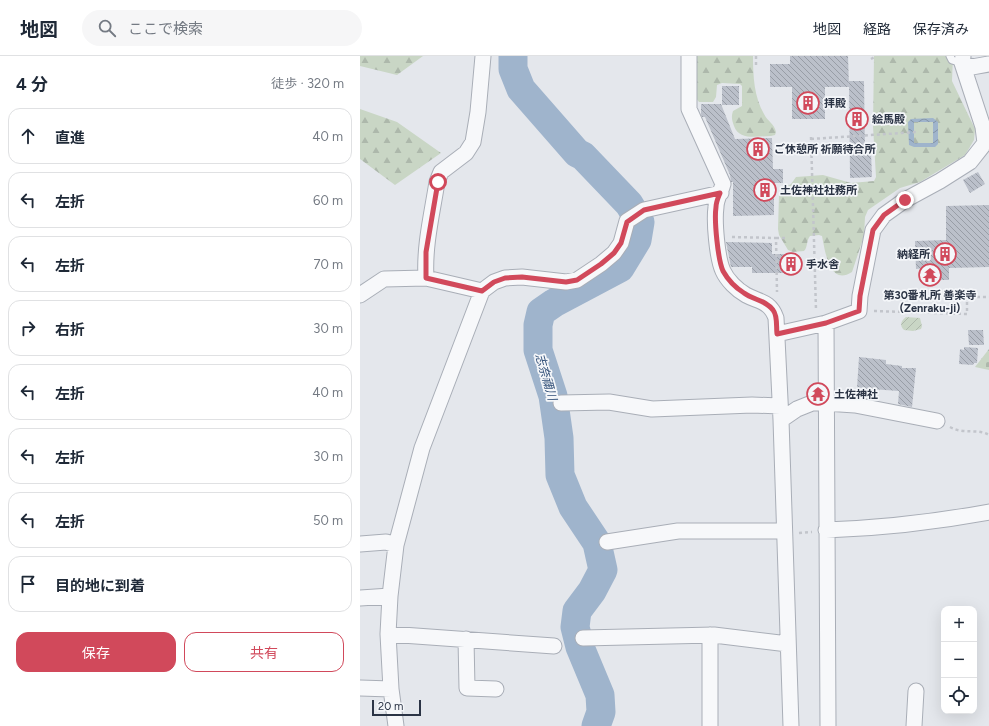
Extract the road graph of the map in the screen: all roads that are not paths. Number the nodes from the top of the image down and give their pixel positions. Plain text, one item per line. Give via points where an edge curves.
1 (483, 56) edge
2 (689, 56) edge
3 (958, 58) edge
4 (989, 64) edge
5 (987, 142) edge
6 (720, 193) junction
7 (426, 278) junction
8 (482, 291) junction
9 (360, 295) edge
10 (826, 323) junction
11 (777, 334) junction
12 (561, 403) dead end
13 (825, 403) junction
14 (781, 413) junction
15 (937, 421) road end
16 (989, 512) edge
17 (826, 530) junction
18 (784, 533) junction
19 (606, 542) dead end
20 (360, 544) edge
21 (396, 545) junction
22 (390, 596) junction
23 (360, 598) edge
24 (388, 634) junction
25 (710, 635) junction
26 (583, 638) dead end
27 (466, 639) junction
28 (788, 644) junction
29 (554, 646) dead end
30 (360, 688) edge
31 (390, 689) junction
32 (496, 689) dead end
33 (916, 691) dead end
34 (396, 726) edge
35 (710, 726) edge
36 (791, 726) edge
37 (828, 726) edge
38 (914, 726) edge

1 - 7 street via 473,142 466,153 441,172 438,182 426,252
2 - 6 street via 689,109 723,184
3 - 4 street via 972,67
3 - 5 street
5 - 10 street via 970,162 884,215 873,230 859,311
6 - 8 street via 644,210 627,222 621,243 614,253 577,280 566,282 522,277 505,278
6 - 11 street via 716,208 722,269 726,277 745,294 764,302 773,310
7 - 8 street
7 - 9 street via 384,279
8 - 21 street via 422,448
10 - 11 street
10 - 13 street
11 - 14 street
12 - 14 street via 610,402 652,409 752,404
13 - 14 street via 812,403
13 - 15 street via 855,404
13 - 17 street
14 - 18 street
16 - 17 street via 884,527
17 - 37 street
18 - 19 street via 678,531
18 - 28 street
20 - 21 street via 386,542
21 - 22 street
22 - 23 street
22 - 24 street
24 - 27 street
24 - 31 street
25 - 26 street
25 - 28 street
25 - 35 street
27 - 29 street
27 - 32 street via 467,688
28 - 36 street
30 - 31 street
31 - 34 street
33 - 38 street

